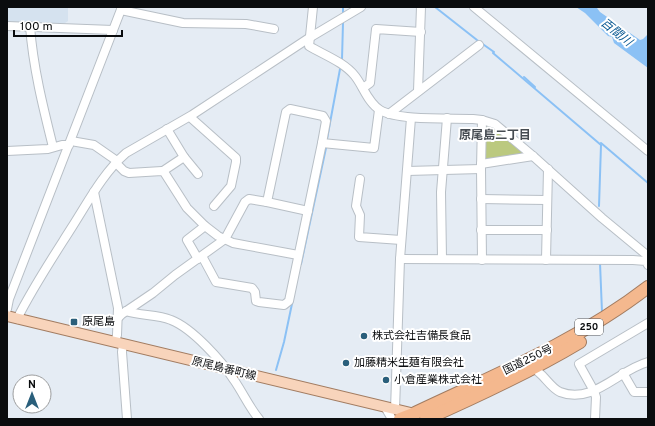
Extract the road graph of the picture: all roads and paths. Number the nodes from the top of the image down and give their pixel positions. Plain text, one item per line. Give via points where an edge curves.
1 (313, 7) edge
2 (361, 7) edge
3 (421, 7) edge
4 (474, 7) edge
5 (121, 9) edge
6 (7, 26) edge
7 (30, 26) junction
8 (274, 29) dead end
9 (112, 30) junction
10 (421, 32) junction
11 (309, 38) junction
12 (479, 45) dead end
13 (363, 88) junction
14 (418, 90) junction
15 (379, 110) junction
16 (389, 114) junction
17 (190, 117) junction
18 (411, 118) junction
19 (447, 118) junction
20 (482, 120) junction
21 (167, 130) junction
22 (70, 143) junction
23 (322, 144) junction
24 (53, 147) junction
25 (7, 151) edge
26 (648, 151) edge
27 (533, 156) junction
28 (184, 157) junction
29 (116, 162) junction
30 (481, 166) junction
31 (548, 169) junction
32 (163, 171) junction
33 (407, 171) junction
34 (443, 171) junction
35 (198, 174) dead end
36 (360, 179) dead end
37 (94, 192) junction
38 (481, 199) junction
39 (547, 200) junction
40 (267, 202) junction
41 (214, 206) dead end
42 (308, 210) junction
43 (205, 226) junction
44 (481, 230) junction
45 (547, 230) junction
46 (225, 239) junction
47 (401, 240) junction
48 (298, 255) junction
49 (648, 256) edge
50 (200, 257) junction
51 (400, 259) junction
52 (442, 260) junction
53 (482, 260) junction
54 (546, 260) junction
55 (648, 265) edge
56 (648, 280) edge
57 (645, 292) edge
58 (7, 308) edge
59 (126, 311) junction
60 (12, 317) edge
61 (118, 318) junction
62 (648, 323) edge
63 (119, 343) junction
64 (648, 362) edge
65 (532, 368) junction
66 (225, 369) junction
67 (623, 373) junction
68 (594, 391) junction
69 (648, 392) edge
70 (441, 412) junction
71 (393, 414) edge
72 (413, 414) junction
73 (257, 418) edge
74 (127, 419) edge
75 (426, 419) edge
76 (595, 419) edge

1 - 11 street
2 - 11 street
3 - 10 street
4 - 26 street
5 - 8 street via 183,23 246,24
5 - 9 street
6 - 7 street
7 - 9 street
7 - 24 street via 37,80
9 - 22 street
10 - 13 street via 376,29 370,84
10 - 14 street
11 - 13 street via 309,46 355,75
11 - 17 street
12 - 14 street
13 - 15 street
14 - 16 street
15 - 16 street
15 - 23 street via 374,148
16 - 18 street
17 - 21 street
17 - 41 street via 236,158 231,186
18 - 19 street
18 - 33 street
19 - 20 street
19 - 34 street
20 - 27 street via 494,124
20 - 30 street
21 - 28 street
21 - 29 street via 126,153
22 - 24 street
22 - 29 street via 94,145
22 - 58 street
23 - 40 street via 326,121 324,116 290,109 286,112
23 - 42 street
24 - 25 street
27 - 30 street
27 - 31 street
28 - 32 street
28 - 35 street
29 - 32 street via 129,173
29 - 37 street
30 - 34 street
30 - 38 street
31 - 39 street
31 - 49 street
32 - 43 street via 187,208
33 - 34 street
33 - 47 street
34 - 52 street
36 - 47 street via 356,206 360,215 359,237
37 - 60 street
37 - 61 street
38 - 39 street
38 - 44 street
39 - 45 street
40 - 42 street
40 - 46 street via 249,199 245,202
42 - 48 street
43 - 46 street
43 - 50 street via 187,240
44 - 45 street
44 - 53 street
45 - 54 street
46 - 48 street via 233,243
46 - 50 street
47 - 51 street
48 - 50 street via 288,301 284,305 256,301 252,288 216,282
50 - 59 street
51 - 52 street
51 - 71 street
52 - 53 street
53 - 54 street
54 - 55 street via 633,260 646,261
56 - 57 street via 642,287
57 - 65 highway, 国道250号 / 250 via 597,332
57 - 72 highway, 国道250号 / 250 via 569,339
59 - 61 street
59 - 66 street via 164,317 179,324 212,353
60 - 63 main road, 原尾島番町線
61 - 63 street
62 - 68 street via 579,364
63 - 66 main road, 原尾島番町線
63 - 74 street via 122,352
64 - 67 street
65 - 68 street via 539,371 559,391 573,395
65 - 70 highway, 国道250号 / 250
66 - 71 main road, 原尾島番町線
66 - 73 street
67 - 68 street
67 - 69 street via 634,392
68 - 76 street
70 - 72 main road
70 - 75 highway, 国道250号 / 250
71 - 72 highway, 国道250号 / 250

